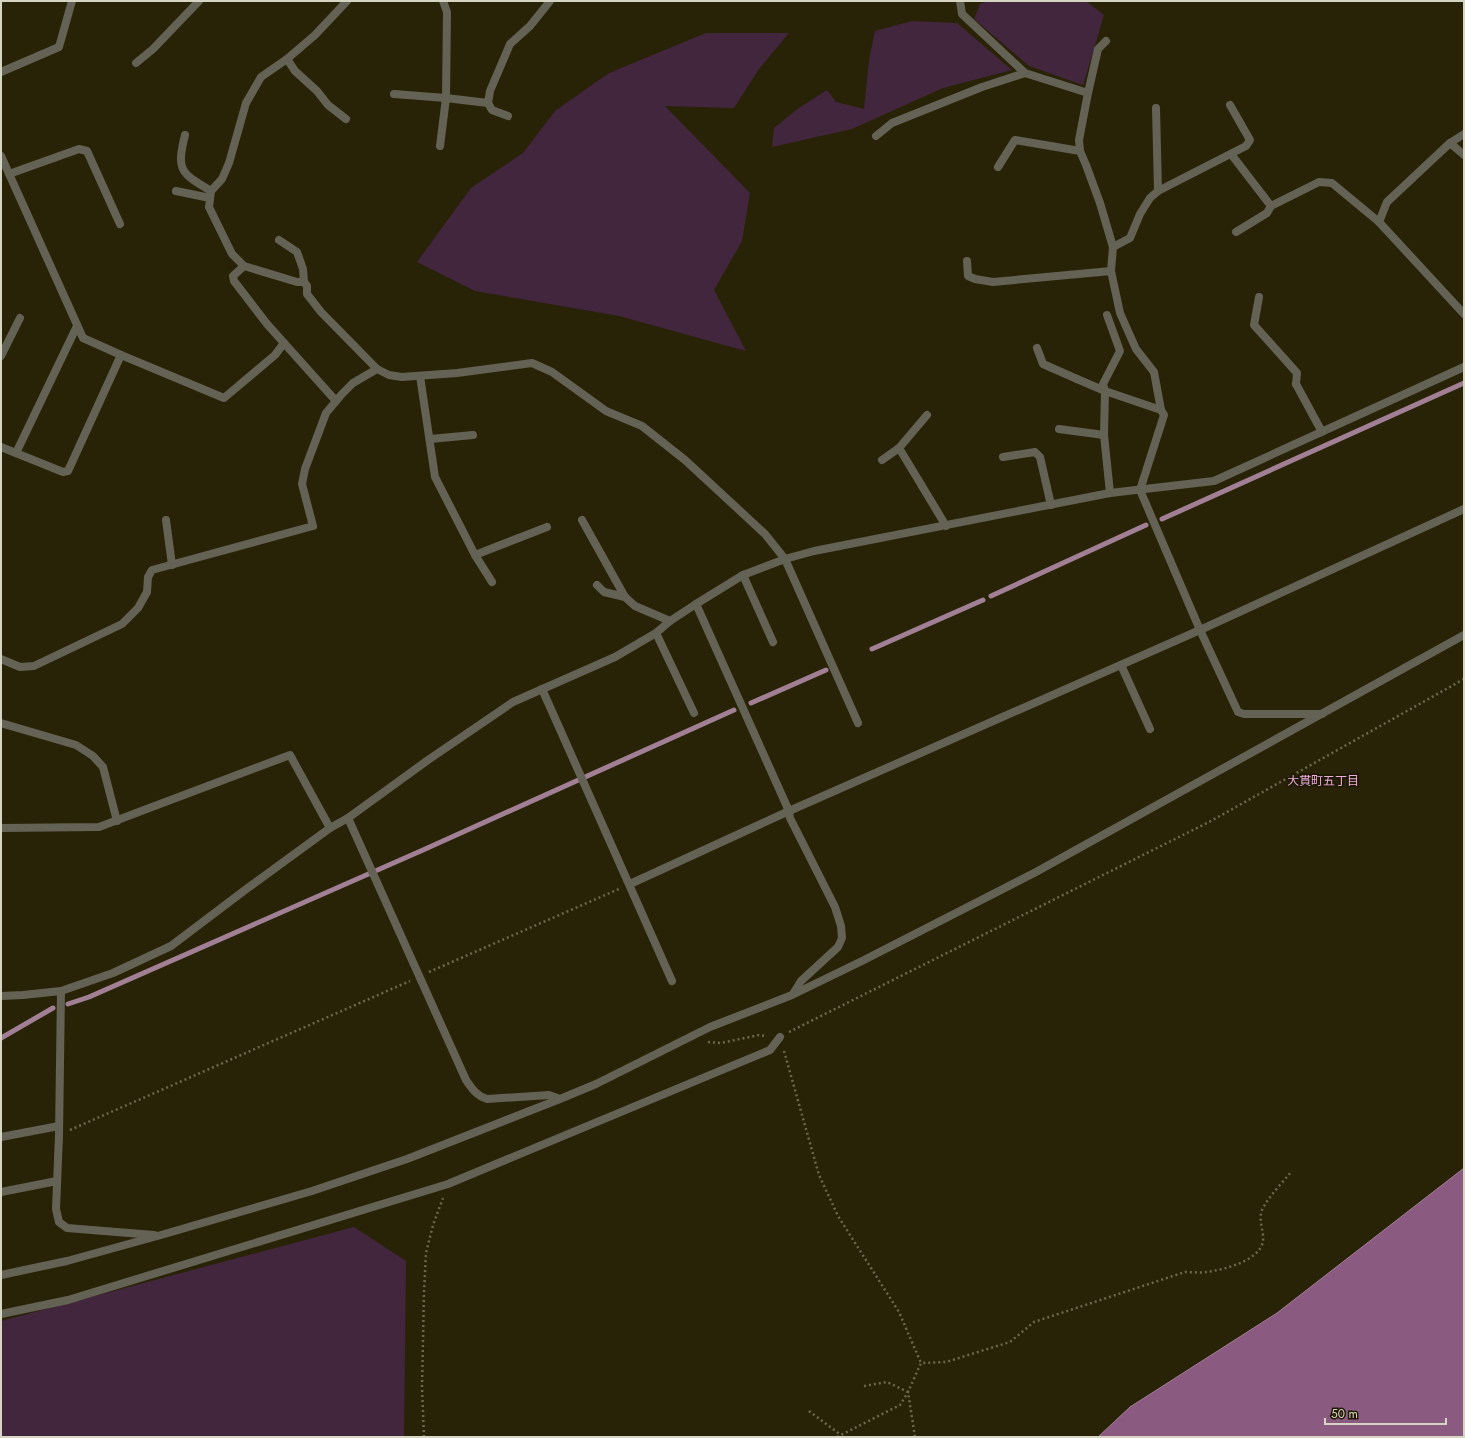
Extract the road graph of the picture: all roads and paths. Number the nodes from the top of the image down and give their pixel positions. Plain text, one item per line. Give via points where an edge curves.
1 (72, 1) edge
2 (199, 1) edge
3 (347, 1) edge
4 (443, 1) edge
5 (550, 1) edge
6 (960, 1) edge
7 (1106, 41) dead end
8 (287, 59) junction
9 (136, 63) dead end
10 (1, 72) edge
11 (1025, 73) junction
12 (394, 94) dead end
13 (1088, 94) junction
14 (446, 98) junction
15 (488, 103) junction
16 (1230, 105) dead end
17 (1156, 108) dead end
18 (508, 116) dead end
19 (346, 119) dead end
20 (1464, 134) edge
21 (185, 135) dead end
22 (876, 136) dead end
23 (1450, 143) junction
24 (440, 146) dead end
25 (1080, 151) junction
26 (1231, 154) junction
27 (1464, 155) edge
28 (1, 156) edge
29 (998, 167) dead end
30 (9, 174) junction
31 (176, 191) dead end
32 (1158, 191) junction
33 (211, 195) junction
34 (1271, 206) junction
35 (1379, 222) junction
36 (120, 224) dead end
37 (1236, 232) dead end
38 (279, 240) dead end
39 (1113, 247) junction
40 (967, 261) dead end
41 (244, 266) junction
42 (1110, 271) junction
43 (304, 282) junction
44 (1259, 297) dead end
45 (1464, 314) edge
46 (1107, 315) dead end
47 (20, 318) dead end
48 (77, 326) junction
49 (284, 343) junction
50 (1037, 348) dead end
51 (121, 355) junction
52 (1, 356) edge
53 (1464, 367) edge
54 (378, 369) junction
55 (420, 376) junction
56 (1104, 391) junction
57 (336, 401) junction
58 (1161, 410) junction
59 (927, 415) dead end
60 (1059, 430) dead end
61 (1322, 432) junction
62 (1104, 434) junction
63 (473, 435) dead end
64 (430, 439) junction
65 (1, 448) edge
66 (899, 448) junction
67 (16, 453) junction
68 (1003, 457) dead end
69 (882, 460) dead end
70 (1140, 490) junction
71 (1110, 493) junction
72 (1051, 505) junction
73 (1464, 509) edge
74 (166, 520) dead end
75 (582, 520) dead end
76 (946, 526) junction
77 (547, 527) dead end
78 (475, 555) junction
79 (785, 559) junction
80 (172, 565) junction
81 (743, 575) junction
82 (492, 582) dead end
83 (597, 585) dead end
84 (624, 597) junction
85 (696, 604) junction
86 (670, 621) junction
87 (1200, 630) junction
88 (656, 633) junction
89 (1464, 635) edge
90 (773, 642) dead end
91 (1, 659) edge
92 (1121, 664) junction
93 (1464, 679) edge
94 (542, 689) junction
95 (694, 713) dead end
96 (1323, 714) junction
97 (1, 723) edge
98 (858, 723) dead end
99 (1150, 729) dead end
100 (789, 811) junction
101 (348, 818) junction
102 (117, 821) junction
103 (1, 828) edge
104 (330, 828) junction
105 (630, 884) junction
106 (419, 976) junction
107 (672, 981) dead end
108 (61, 991) junction
109 (792, 995) junction
110 (1, 996) edge
111 (780, 1037) junction
112 (707, 1042) dead end
113 (560, 1099) junction
114 (59, 1126) junction
115 (59, 1135) junction
116 (1, 1137) edge
117 (1292, 1171) dead end
118 (57, 1182) junction
119 (448, 1184) junction
120 (1, 1192) edge
121 (161, 1235) junction
122 (1, 1275) edge
123 (1, 1314) edge
124 (921, 1363) junction
125 (864, 1386) dead end
126 (908, 1392) junction
127 (808, 1411) dead end
128 (841, 1435) junction
129 (424, 1437) edge
130 (837, 1437) edge
131 (915, 1437) edge

1 - 10 street via 59,47
2 - 9 street via 154,49
3 - 8 street via 315,35
4 - 14 street via 447,12
5 - 15 street via 530,26 510,44 490,91
6 - 11 street via 962,14
7 - 13 street via 1098,50
8 - 19 street via 295,71 317,90 328,105
8 - 33 street via 261,77 246,102 229,163
11 - 13 street
11 - 22 street via 982,87 892,123
12 - 14 street
13 - 25 street via 1079,140
14 - 15 street
14 - 24 street
15 - 18 street via 492,110
16 - 26 street via 1250,140 1246,146
17 - 32 street
20 - 23 street
21 - 33 street via 181,167 190,179
23 - 27 street
23 - 35 street via 1387,202
25 - 29 street via 1015,140
25 - 39 street via 1100,203
26 - 32 street
26 - 34 street
28 - 30 street
30 - 36 street via 79,149 87,151
30 - 48 street
31 - 33 street
32 - 39 street via 1140,214 1130,238
33 - 41 street via 209,207 232,254
34 - 35 street via 1319,182 1332,183
34 - 37 street via 1268,213
35 - 45 street
38 - 43 street via 297,252
39 - 42 street
40 - 42 street via 968,276 993,282
41 - 43 street
41 - 49 street via 233,276 234,281
42 - 58 street via 1120,313 1136,349 1154,372
43 - 54 street via 307,294 321,312
44 - 61 street via 1254,325 1297,373 1296,384
46 - 56 street via 1120,350 1103,384
47 - 52 street
48 - 51 street via 83,338
48 - 67 street
49 - 51 street via 275,355 224,398
49 - 57 street
50 - 56 street via 1043,364
51 - 67 street via 68,471 63,472
53 - 61 street
54 - 55 street via 402,377
54 - 57 street via 354,383
55 - 64 street
55 - 79 street via 532,363 552,372 606,411 642,426 685,460 765,534
56 - 58 street
56 - 62 street
57 - 80 street via 326,413 302,484 313,526
58 - 70 street via 1164,415
59 - 66 street
60 - 62 street
61 - 70 street via 1214,481
62 - 71 street
63 - 64 street
64 - 78 street via 436,477
65 - 67 street
66 - 69 street
66 - 76 street
68 - 72 street via 1035,452 1040,457
70 - 71 street
70 - 87 street
71 - 72 street
72 - 76 street
73 - 87 street
74 - 80 street
75 - 84 street
76 - 79 street via 814,551
77 - 78 street
78 - 82 street
79 - 81 street
79 - 98 street
80 - 91 street via 152,570 148,577 147,592 138,608 122,624 34,666 20,667
81 - 85 street
81 - 90 street
83 - 84 street via 604,592
84 - 86 street via 635,606
85 - 86 street
85 - 100 street
86 - 88 street
87 - 92 street
87 - 96 street via 1238,712
88 - 94 street via 616,657
88 - 95 street
89 - 96 street
92 - 99 street
92 - 100 street
93 - 111 path via 1211,821
94 - 101 street via 513,702
94 - 105 street
96 - 109 street via 1036,872
97 - 102 street via 76,745 93,756 104,767
100 - 105 street
100 - 109 street via 790,818 835,907 842,938 838,947 801,981
101 - 104 street
101 - 106 street
102 - 103 street via 99,827
102 - 104 street via 290,755
104 - 108 street via 171,946 113,973
105 - 106 path
105 - 107 street
106 - 113 street via 466,1080 474,1092 487,1099 549,1094
106 - 115 path
108 - 110 street
108 - 114 street
109 - 113 street via 710,1027
111 - 112 path via 759,1035 721,1043
111 - 119 street via 770,1050
111 - 124 path via 819,1175 838,1216 900,1312
113 - 121 street via 407,1160
114 - 115 street
114 - 116 street
115 - 118 street
117 - 124 path via 1262,1211 1263,1242 1256,1254 1240,1264 1207,1272 1185,1272 1034,1322 1010,1342 946,1362
118 - 120 street
118 - 121 street via 56,1209 59,1222 67,1228
119 - 123 street via 68,1300
119 - 129 path via 426,1253 422,1387
121 - 122 street via 67,1261
124 - 126 path
125 - 126 path via 887,1382
126 - 128 path via 900,1405
126 - 131 path
127 - 128 path
128 - 130 path

